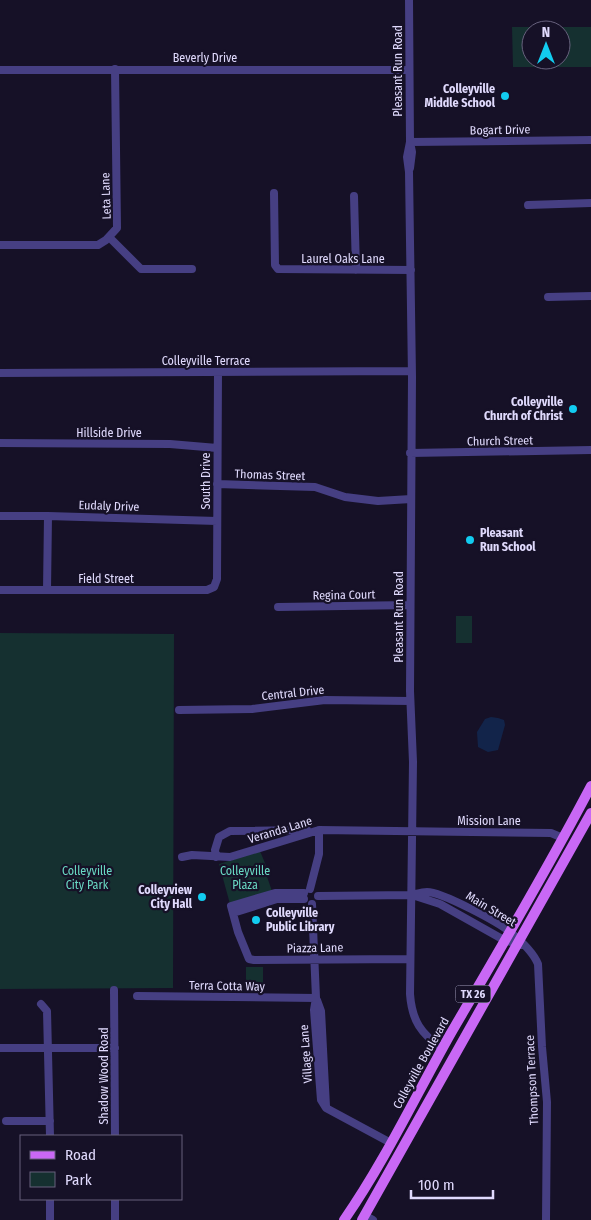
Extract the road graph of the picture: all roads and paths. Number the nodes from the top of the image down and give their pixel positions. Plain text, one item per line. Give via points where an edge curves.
1 (409, 0) edge
2 (0, 70) edge
3 (115, 70) junction
4 (410, 70) junction
5 (591, 140) edge
6 (410, 142) junction
7 (274, 193) dead end
8 (354, 196) dead end
9 (591, 203) edge
10 (528, 205) dead end
11 (109, 237) junction
12 (0, 245) edge
13 (192, 269) dead end
14 (356, 270) junction
15 (411, 270) junction
16 (548, 296) dead end
17 (591, 296) edge
18 (412, 371) junction
19 (0, 372) edge
20 (218, 372) junction
21 (0, 444) edge
22 (217, 448) junction
23 (591, 450) edge
24 (410, 453) junction
25 (217, 484) junction
26 (411, 498) junction
27 (0, 516) edge
28 (48, 516) junction
29 (217, 521) junction
30 (212, 588) joint
31 (0, 590) edge
32 (48, 590) junction
33 (410, 605) junction
34 (278, 607) dead end
35 (410, 701) junction
36 (179, 710) dead end
37 (591, 786) edge
38 (591, 813) edge
39 (319, 830) junction
40 (412, 832) junction
41 (563, 838) junction
42 (573, 845) junction
43 (182, 857) dead end
44 (216, 857) junction
45 (306, 894) junction
46 (411, 895) junction
47 (318, 896) junction
48 (312, 904) junction
49 (507, 936) junction
50 (520, 943) junction
51 (410, 959) junction
52 (315, 960) junction
53 (114, 990) dead end
54 (137, 996) dead end
55 (316, 998) junction
56 (41, 1004) dead end
57 (0, 1048) edge
58 (115, 1048) junction
59 (48, 1049) junction
60 (443, 1049) junction
61 (6, 1121) dead end
62 (50, 1121) junction
63 (50, 1135) edge
64 (115, 1135) edge
65 (391, 1143) junction
66 (50, 1200) edge
67 (115, 1200) edge
68 (366, 1218) edge
69 (50, 1220) edge
70 (115, 1220) edge
71 (344, 1220) edge
72 (546, 1220) edge

1 - 4 street, Pleasant Run Road
2 - 3 street, Beverly Drive
3 - 4 street, Beverly Drive
3 - 11 street, Leta Lane via 118,223
4 - 6 street, Pleasant Run Road
5 - 6 street, Bogart Drive
6 - 15 street, Pleasant Run Road
7 - 14 street, Laurel Oaks Lane via 276,268
8 - 14 street
9 - 10 street
11 - 12 street, Leta Lane via 89,246
11 - 13 street via 142,269
14 - 15 street, Laurel Oaks Lane
15 - 18 street, Pleasant Run Road
16 - 17 street
18 - 20 street, Colleyville Terrace
18 - 24 street, Pleasant Run Road
19 - 20 street, Colleyville Terrace
20 - 22 street, South Drive
21 - 22 street, Hillside Drive via 170,444
22 - 25 street, South Drive
23 - 24 street, Church Street
24 - 26 street, Pleasant Run Road
25 - 26 street, Thomas Street via 315,487 345,497 378,501
25 - 29 street, South Drive
26 - 33 street, Pleasant Run Road
27 - 28 street, Eudaly Drive
28 - 29 street, Eudaly Drive
28 - 32 street
29 - 30 street, South Drive via 217,579
30 - 32 street, Field Street
31 - 32 street, Field Street
33 - 34 street, Regina Court
33 - 35 street, Pleasant Run Road
35 - 36 street, Central Drive via 325,700 252,710
35 - 40 street, Pleasant Run Road
37 - 41 main road, Colleyville Boulevard / TX 26
38 - 42 main road, Colleyville Boulevard / TX 26
39 - 40 street, Veranda Lane
39 - 44 street, Veranda Lane via 230,857
39 - 44 street via 230,831 219,837
39 - 45 street via 319,854
40 - 41 street, Mission Lane via 552,833
40 - 46 street, Pleasant Run Road
41 - 42 main road
41 - 49 main road, Colleyville Boulevard / TX 26
42 - 50 main road, Colleyville Boulevard / TX 26
43 - 44 street, Veranda Lane
45 - 47 street via 314,890
45 - 48 street via 306,902
45 - 52 street, Piazza Lane via 232,910 249,959
46 - 47 street, Main Street
46 - 49 street, Main Street via 440,904
46 - 51 street, Pleasant Run Road
47 - 48 street
48 - 52 street, Village Lane
49 - 50 street, Main Street
49 - 60 main road, Colleyville Boulevard / TX 26
50 - 68 main road, Colleyville Boulevard / TX 26
50 - 72 street, Thompson Terrace via 538,964 547,1102
51 - 52 street, Piazza Lane
51 - 60 street, Pleasant Run Road via 410,996 414,1018 430,1040
52 - 55 street, Village Lane
53 - 58 street, Shadow Wood Road
54 - 55 street, Terra Cotta Way
55 - 65 street, Village Lane via 314,1010 321,1100 326,1108
56 - 59 street via 47,1012
57 - 59 street
58 - 59 street
58 - 64 street, Shadow Wood Road
59 - 62 street
60 - 65 main road, Colleyville Boulevard / TX 26
61 - 62 street
62 - 63 street
65 - 71 main road, Colleyville Boulevard / TX 26
66 - 69 street
67 - 70 street

